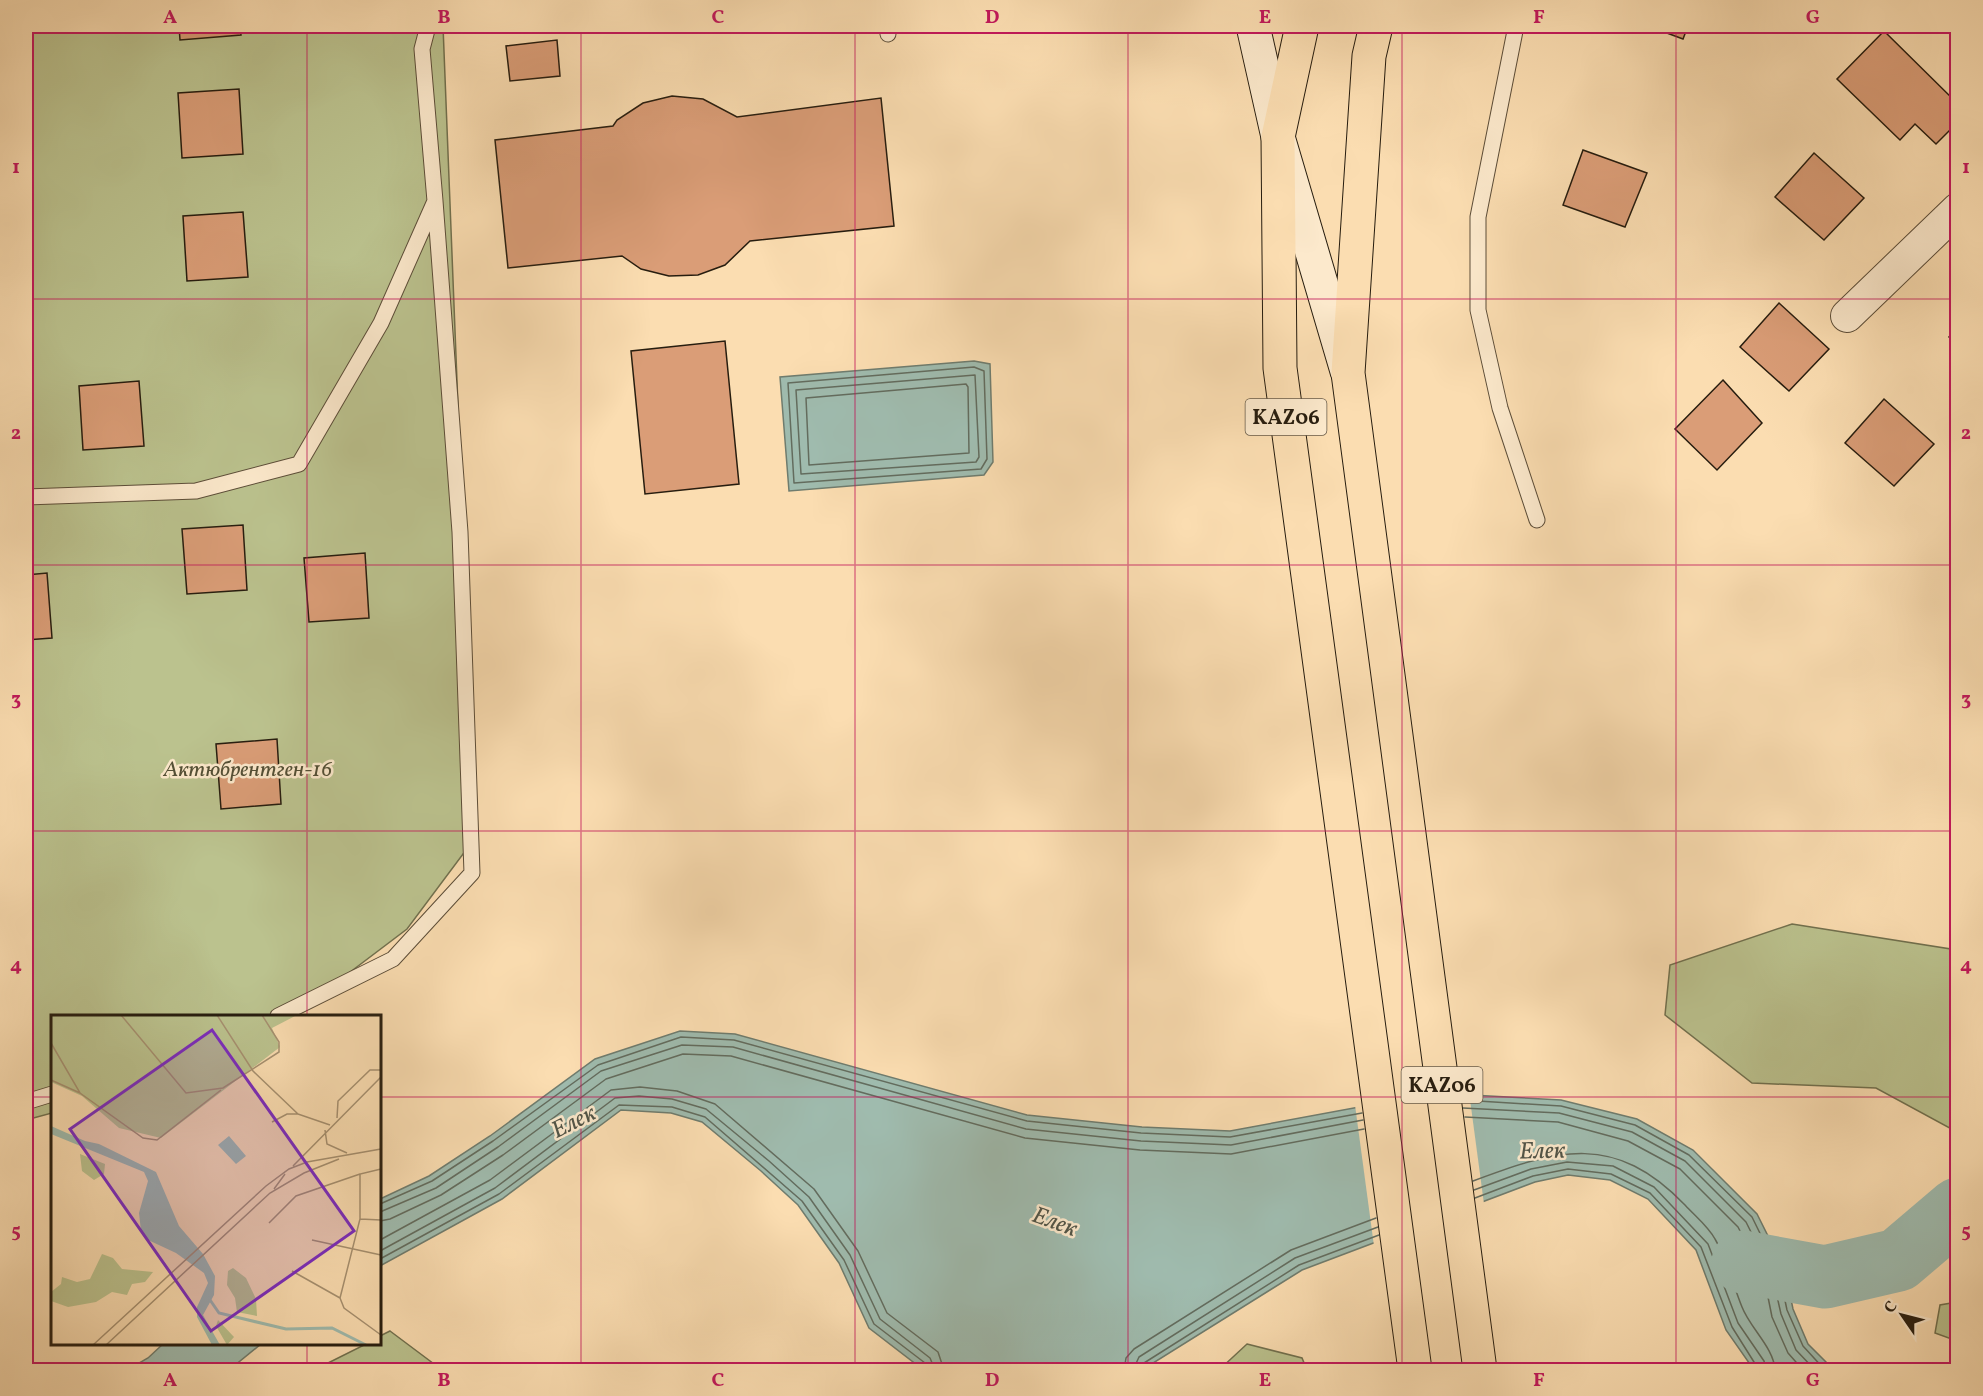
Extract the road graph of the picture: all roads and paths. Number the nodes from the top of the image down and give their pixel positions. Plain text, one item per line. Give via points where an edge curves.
1 (428, 26) edge
2 (1253, 26) edge
3 (1302, 26) edge
4 (1376, 26) edge
5 (1516, 26) edge
6 (1278, 137) junction
7 (435, 201) junction
8 (1958, 210) edge
9 (1847, 316) dead end
10 (1348, 373) junction
11 (26, 497) edge
12 (1537, 520) dead end
13 (283, 1015) edge
14 (51, 1094) edge
15 (26, 1102) edge
16 (1415, 1371) edge
17 (1480, 1371) edge

1 - 7 lane via 422,49
2 - 6 street
3 - 6 highway, KАZ06
4 - 10 highway, KАZ06 via 1369,56
5 - 12 lane via 1478,217 1478,310 1500,408
6 - 10 street
6 - 16 highway, KАZ06 via 1280,368
7 - 11 lane via 381,323 299,464 196,490
7 - 13 lane via 460,532 472,873 393,959
8 - 9 street
10 - 17 highway, KАZ06
14 - 15 lane

